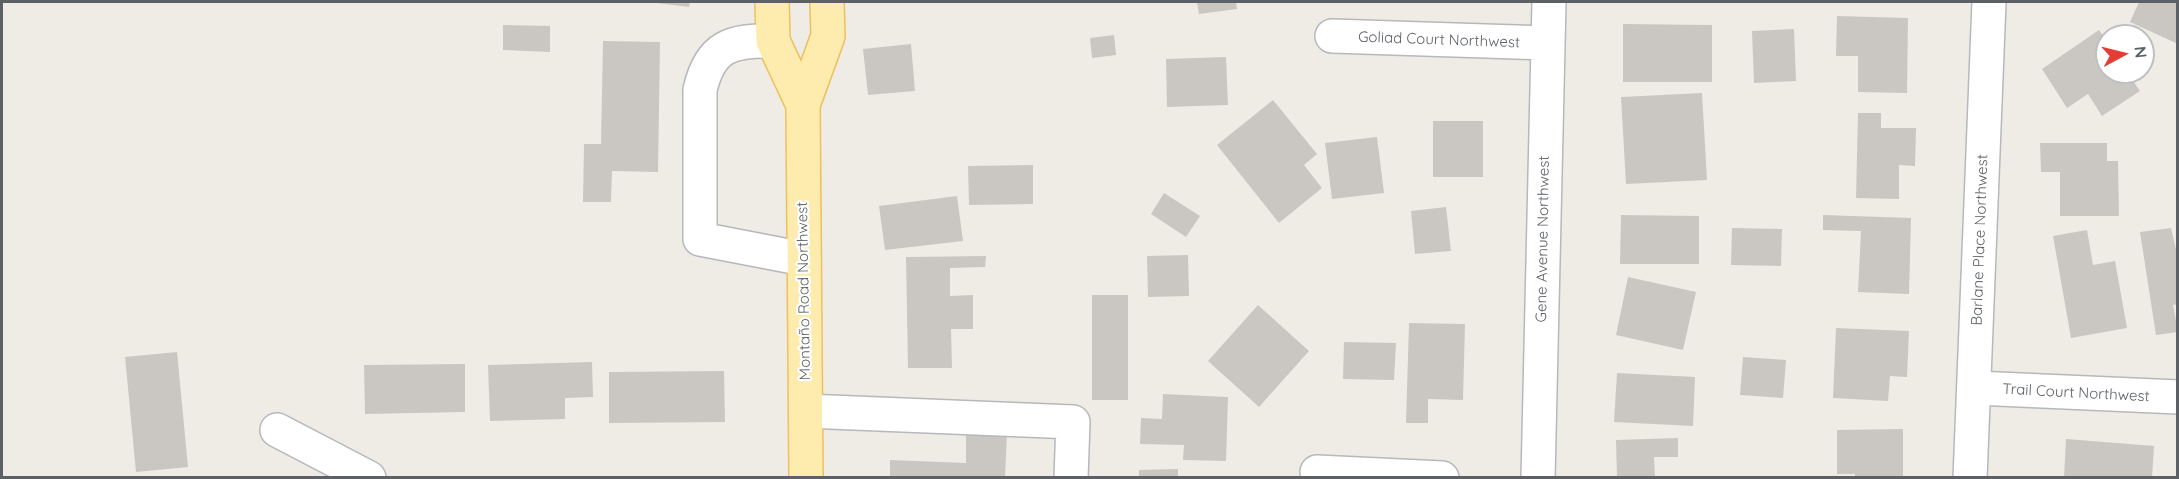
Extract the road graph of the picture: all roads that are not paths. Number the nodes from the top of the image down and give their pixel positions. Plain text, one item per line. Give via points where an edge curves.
1 (772, 2) edge
2 (827, 2) edge
3 (1549, 2) edge
4 (1989, 2) edge
5 (1332, 36) dead end
6 (773, 41) junction
7 (1547, 43) junction
8 (803, 105) junction
9 (804, 259) junction
10 (1975, 388) junction
11 (2178, 397) edge
12 (806, 411) junction
13 (277, 430) dead end
14 (1317, 472) dead end
15 (369, 477) edge
16 (806, 477) edge
17 (1071, 477) edge
18 (1442, 477) edge
19 (1538, 477) edge
20 (1970, 477) edge

1 - 6 main road, Montaño Road Northwest
2 - 8 main road, Montaño Road Northwest via 828,36
3 - 7 street, Gene Avenue Northwest
4 - 10 street, Barlane Place Northwest
5 - 7 street, Goliad Court Northwest
6 - 8 main road, Montaño Road Northwest
6 - 9 street via 743,40 718,51 704,71 700,90 700,239
7 - 19 street, Gene Avenue Northwest
8 - 9 main road, Montaño Road Northwest
9 - 12 main road, Montaño Road Northwest
10 - 11 street, Trail Court Northwest
10 - 20 street, Barlane Place Northwest
12 - 16 main road, Montaño Road Northwest
12 - 17 street via 1073,422
13 - 15 street
14 - 18 street

